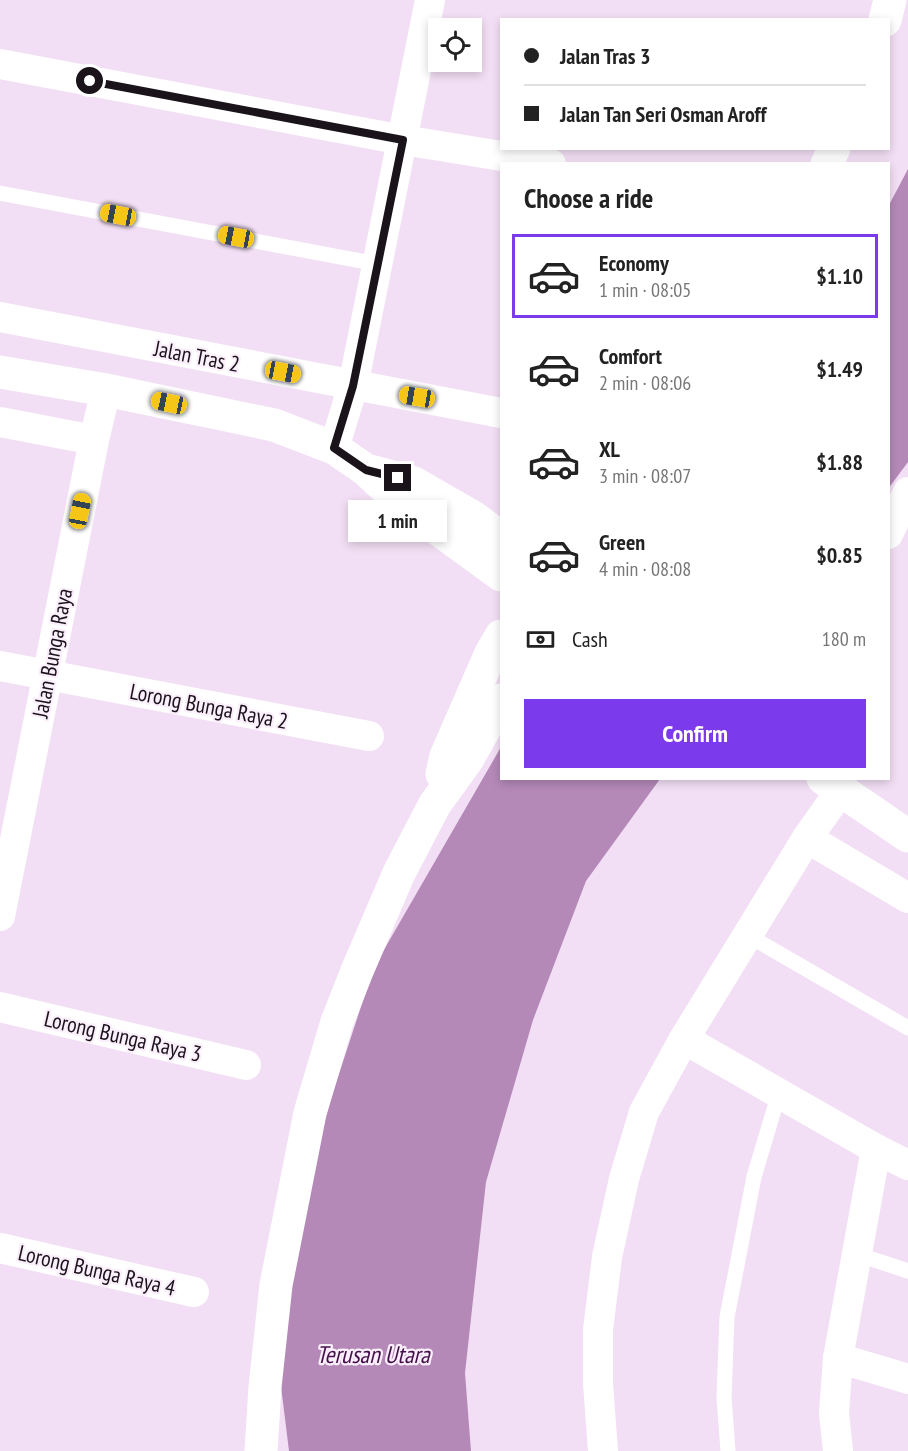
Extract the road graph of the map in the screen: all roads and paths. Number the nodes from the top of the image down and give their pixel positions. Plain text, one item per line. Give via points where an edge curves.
1 (430, 0) edge
2 (890, 0) edge
3 (886, 18) edge
4 (0, 64) edge
5 (403, 140) junction
6 (539, 162) edge
7 (0, 193) edge
8 (377, 264) junction
9 (0, 317) edge
10 (0, 372) edge
11 (353, 386) junction
12 (106, 390) junction
13 (500, 413) edge
14 (0, 422) edge
15 (94, 440) junction
16 (334, 448) junction
17 (366, 470) junction
18 (908, 492) edge
19 (890, 530) edge
20 (500, 537) edge
21 (500, 574) edge
22 (500, 638) edge
23 (0, 666) edge
24 (48, 675) junction
25 (500, 702) edge
26 (369, 736) dead end
27 (832, 784) edge
28 (435, 804) junction
29 (908, 836) edge
30 (807, 838) junction
31 (908, 898) edge
32 (0, 916) edge
33 (749, 936) junction
34 (0, 1007) edge
35 (908, 1028) edge
36 (684, 1039) junction
37 (246, 1065) dead end
38 (779, 1093) junction
39 (876, 1149) junction
40 (908, 1165) edge
41 (0, 1248) edge
42 (856, 1254) junction
43 (908, 1271) edge
44 (194, 1292) dead end
45 (838, 1358) junction
46 (908, 1379) edge
47 (261, 1451) edge
48 (603, 1451) edge
49 (728, 1451) edge
50 (838, 1451) edge

1 - 5 street
2 - 3 street
4 - 5 street
5 - 6 street
5 - 8 street
7 - 8 lane
8 - 11 street
9 - 11 street, Jalan Tras 2
10 - 12 street
11 - 13 street, Jalan Tras 2
11 - 16 street
12 - 15 street, Jalan Bunga Raya
12 - 16 street via 274,425
14 - 15 street
15 - 24 street, Jalan Bunga Raya
16 - 17 street
17 - 20 street via 414,483
17 - 21 street via 402,504
18 - 19 street
22 - 28 street via 446,756
23 - 24 street, Lorong Bunga Raya 2
24 - 26 street, Lorong Bunga Raya 2
24 - 32 street, Jalan Bunga Raya
25 - 28 street via 467,760
27 - 29 street
27 - 30 street
28 - 47 street via 399,873 357,971 310,1113 276,1285
30 - 31 street
30 - 33 street
33 - 35 lane
33 - 36 street
34 - 37 street, Lorong Bunga Raya 3
36 - 38 street
36 - 48 street via 644,1112 607,1257 598,1330
38 - 39 street
38 - 49 lane via 754,1177 727,1317 723,1397
39 - 40 street
39 - 42 street
41 - 44 street, Lorong Bunga Raya 4
42 - 43 lane
42 - 45 street
45 - 46 street
45 - 50 street via 834,1413

